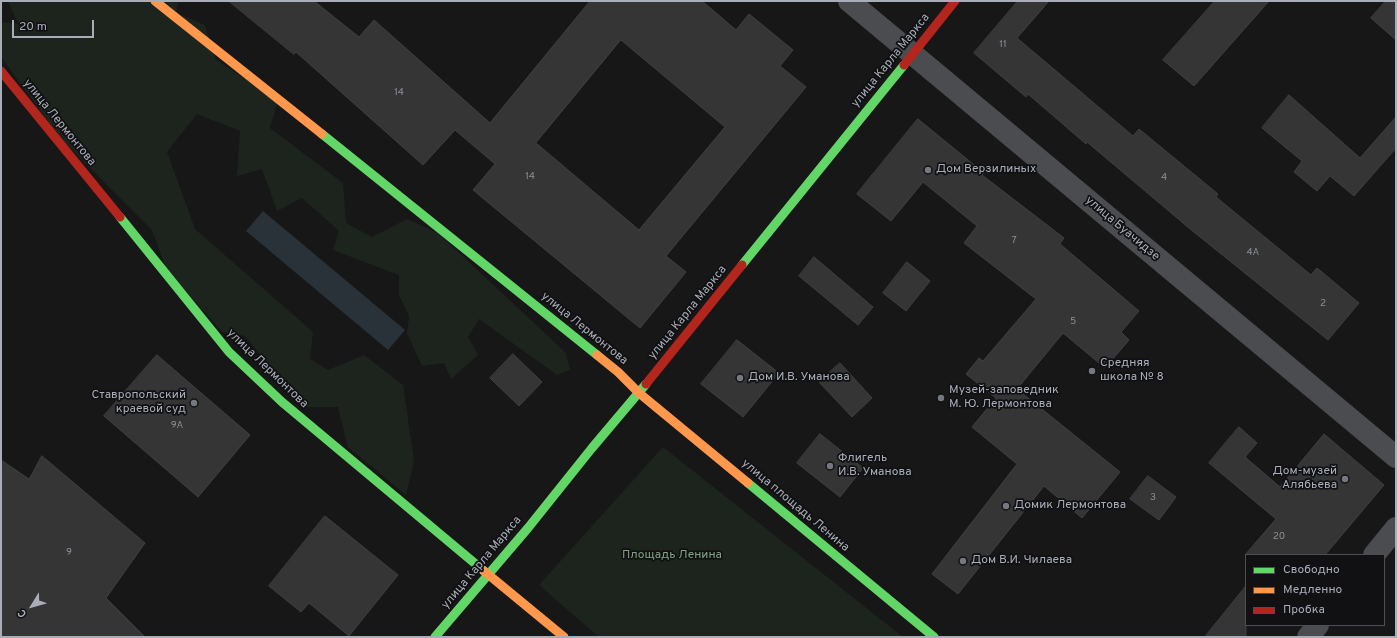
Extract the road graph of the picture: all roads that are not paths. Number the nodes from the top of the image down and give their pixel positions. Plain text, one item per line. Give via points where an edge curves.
1 (155, 1) edge
2 (849, 1) edge
3 (955, 1) edge
4 (912, 54) junction
5 (1, 71) edge
6 (639, 394) junction
7 (1396, 457) edge
8 (1396, 528) edge
9 (1375, 554) edge
10 (489, 574) junction
11 (1317, 626) edge
12 (435, 637) edge
13 (564, 637) edge
14 (934, 637) edge
15 (1308, 637) edge

1 - 6 street, улица Лермонтова via 618,372
2 - 4 street, улица Буачидзе
3 - 4 street, улица Карла Маркса
4 - 6 street, улица Карла Маркса
4 - 7 street, улица Буачидзе
5 - 10 street, улица Лермонтова via 229,352 282,402
6 - 10 street, улица Карла Маркса
6 - 14 street, улица площадь Ленина
8 - 9 street
10 - 12 street, улица Карла Маркса
10 - 13 street, улица Лермонтова
11 - 15 street

